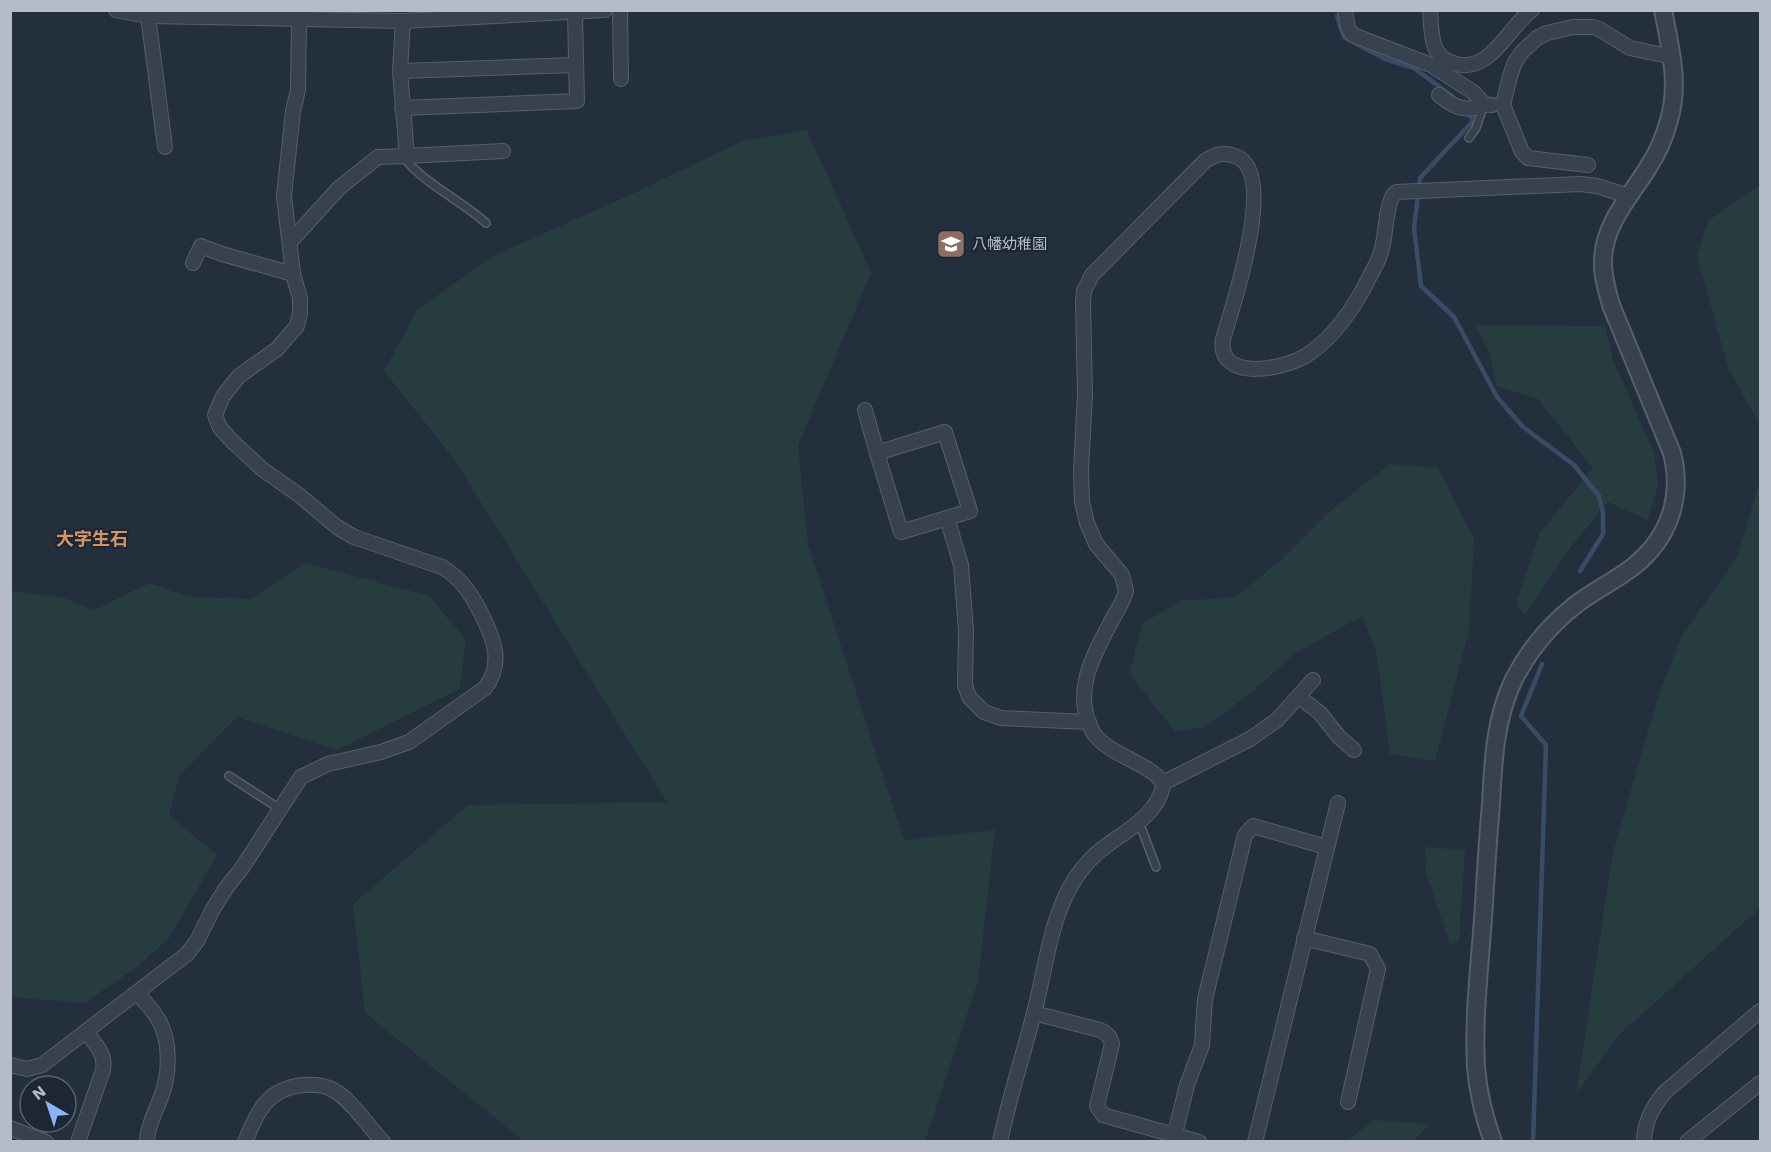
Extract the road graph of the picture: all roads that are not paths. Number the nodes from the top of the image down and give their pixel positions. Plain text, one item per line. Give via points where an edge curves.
1 (116, 10) edge
2 (605, 10) edge
3 (620, 10) edge
4 (1345, 10) edge
5 (1430, 10) edge
6 (1532, 10) edge
7 (1663, 10) edge
8 (575, 13) junction
9 (147, 16) junction
10 (298, 19) junction
11 (403, 21) junction
12 (1672, 57) junction
13 (576, 65) junction
14 (400, 71) junction
15 (621, 79) dead end
16 (1439, 95) dead end
17 (1503, 105) junction
18 (1480, 106) junction
19 (402, 108) junction
20 (1469, 138) dead end
21 (165, 147) dead end
22 (503, 151) dead end
23 (405, 156) junction
24 (1588, 165) dead end
25 (1629, 196) junction
26 (486, 224) dead end
27 (290, 242) junction
28 (193, 263) dead end
29 (293, 274) junction
30 (865, 410) dead end
31 (877, 453) junction
32 (947, 518) junction
33 (1313, 680) dead end
34 (1299, 697) junction
35 (1089, 722) junction
36 (1354, 750) dead end
37 (229, 776) dead end
38 (1163, 783) junction
39 (1338, 803) dead end
40 (280, 809) junction
41 (1138, 822) junction
42 (1326, 847) junction
43 (1156, 867) dead end
44 (1304, 938) junction
45 (137, 993) junction
46 (1761, 1011) edge
47 (1034, 1013) junction
48 (86, 1032) junction
49 (10, 1065) edge
50 (1761, 1083) edge
51 (1348, 1102) dead end
52 (10, 1128) edge
53 (146, 1138) edge
54 (1174, 1138) edge
55 (46, 1142) edge
56 (78, 1142) edge
57 (245, 1142) edge
58 (383, 1142) edge
59 (999, 1142) edge
60 (1199, 1142) edge
61 (1256, 1142) edge
62 (1493, 1142) edge
63 (1644, 1142) edge
64 (1687, 1142) edge

1 - 9 street
2 - 8 street
3 - 15 street
4 - 18 street via 1353,35 1431,65 1467,87 1480,98
5 - 6 street via 1437,53 1453,64 1470,65 1491,54
7 - 12 street
8 - 11 street
8 - 13 street
9 - 10 street
9 - 21 street
10 - 11 street
10 - 27 street via 298,90 284,196
11 - 14 street
12 - 17 street via 1630,48 1593,27 1547,33 1529,44 1515,62
12 - 25 street via 1670,118 1653,160
13 - 14 street
13 - 19 street via 576,101
14 - 19 street
16 - 18 street via 1461,109
17 - 18 street
17 - 24 street via 1528,158
18 - 20 lane via 1479,122
19 - 23 street
22 - 23 street
23 - 26 lane via 410,167
23 - 27 street via 378,157 339,188
25 - 35 street via 1580,184 1401,190 1390,199 1382,251 1356,301 1328,339 1310,354 1287,364 1248,369 1228,360 1222,350 1246,262 1253,215 1251,179 1240,158 1223,153 1205,161 1087,282 1083,302 1082,502 1091,534 1122,575 1126,591 1086,677 1084,697
25 - 62 street via 1612,222 1604,247 1605,282 1672,453 1677,492 1666,528 1653,547 1633,566 1576,604 1546,633 1518,671 1503,708 1493,762 1476,1039 1479,1095
27 - 29 street
28 - 29 street via 201,246
29 - 40 street via 300,298 297,326 277,349 239,376 223,396 215,416 220,428 262,469 337,527 455,575 470,592 491,631 497,656 496,668 485,688 430,729 399,747 308,772
30 - 31 street
31 - 32 street via 901,532
31 - 32 street via 945,432 970,511
32 - 35 street via 961,566 965,685 969,697 984,712 1001,718
33 - 34 street
34 - 36 street via 1320,713
34 - 38 street via 1250,740
35 - 38 street via 1102,745 1153,772
37 - 40 lane
38 - 41 street via 1154,805
39 - 42 street
40 - 45 street via 187,954
41 - 43 lane
41 - 47 street via 1098,853 1069,889 1051,940
42 - 44 street
42 - 54 street via 1253,826 1245,835 1205,999 1202,1045
44 - 51 street via 1370,954 1378,969
44 - 61 street
45 - 48 street
45 - 53 street via 158,1018 167,1055 163,1092
46 - 63 street via 1665,1092 1653,1107
47 - 54 street via 1107,1033 1112,1044 1097,1106 1102,1115
47 - 59 street
48 - 49 street via 42,1065 27,1069
48 - 56 street via 103,1054 104,1065
50 - 64 street
52 - 55 street
54 - 60 street
57 - 58 street via 258,1112 272,1097 287,1088 312,1084 336,1091

